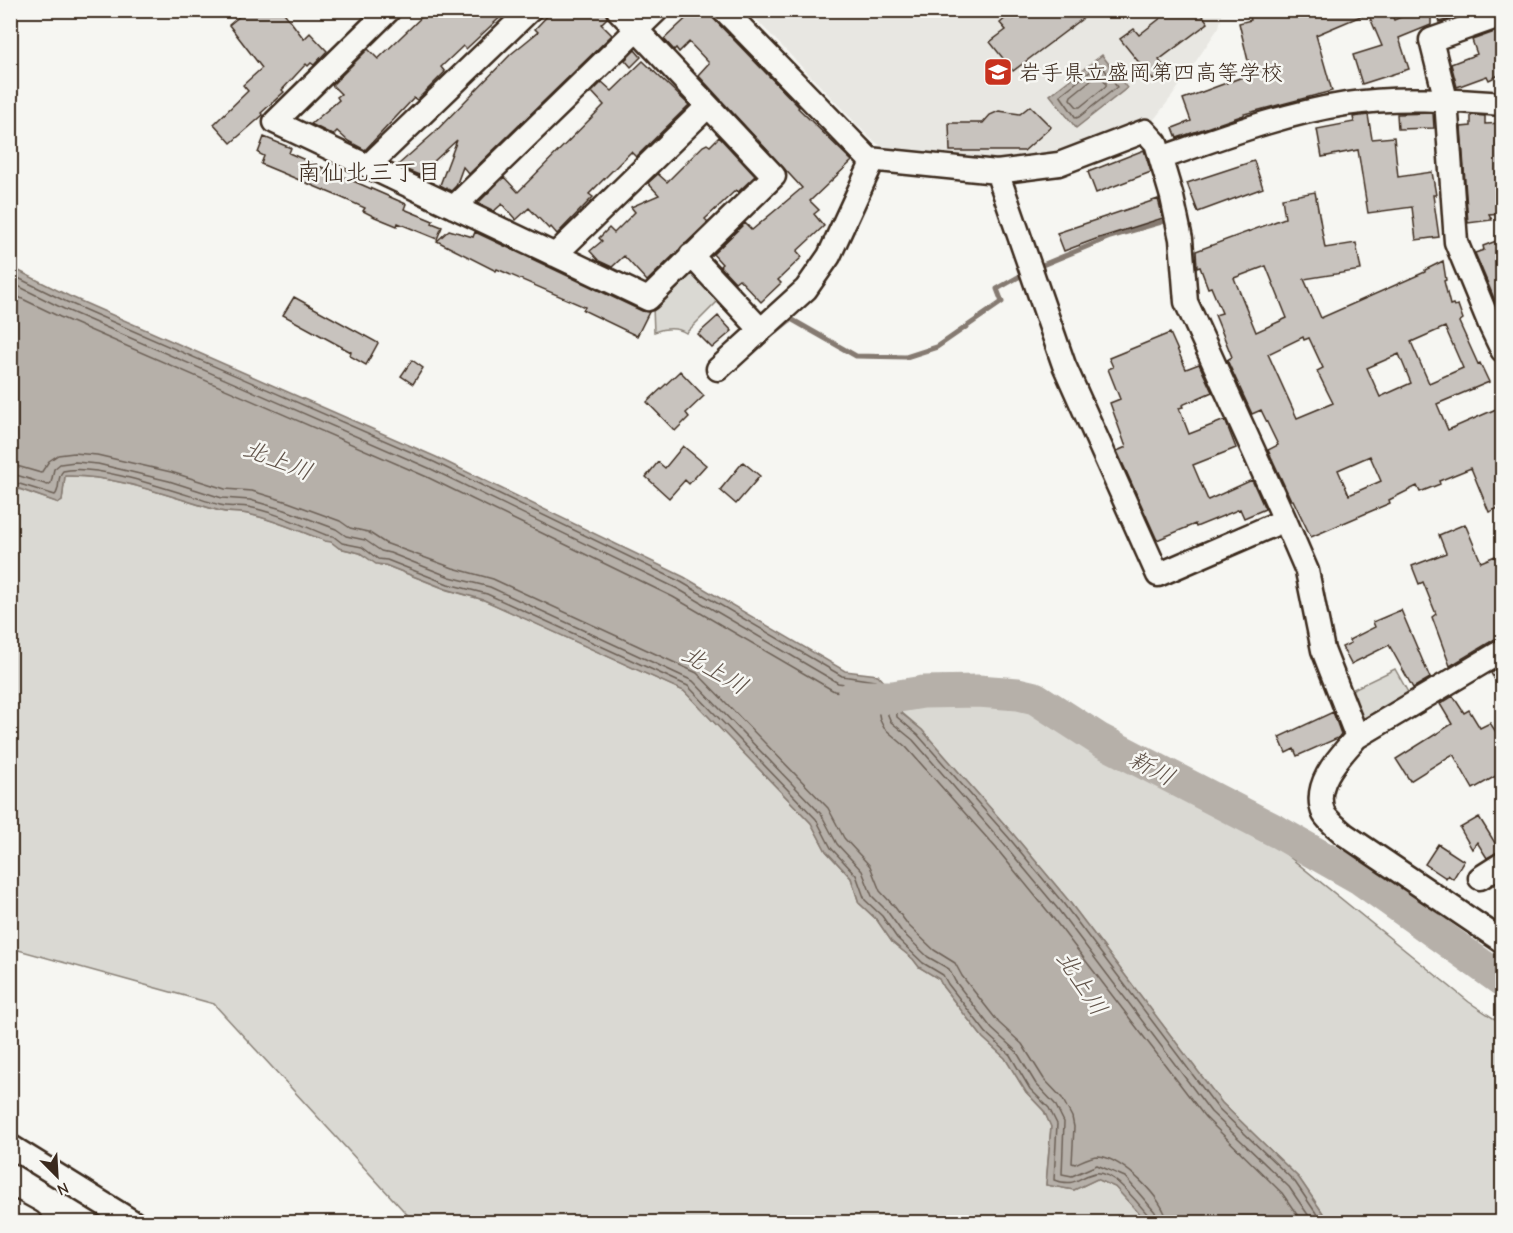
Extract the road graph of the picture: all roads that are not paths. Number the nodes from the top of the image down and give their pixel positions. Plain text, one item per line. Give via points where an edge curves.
1 (389, 10) edge
2 (530, 10) edge
3 (618, 10) edge
4 (657, 10) edge
5 (724, 10) edge
6 (1503, 15) edge
7 (637, 30) junction
8 (1446, 100) junction
9 (1503, 104) edge
10 (708, 106) junction
11 (1161, 158) junction
12 (869, 159) junction
13 (368, 166) junction
14 (997, 172) junction
15 (454, 207) junction
16 (555, 255) junction
17 (691, 255) junction
18 (761, 330) junction
19 (1503, 351) edge
20 (718, 369) dead end
21 (1285, 520) junction
22 (1503, 651) edge
23 (1357, 737) junction
24 (1503, 864) edge
25 (1480, 878) dead end
26 (1503, 941) edge
27 (10, 1146) edge
28 (10, 1211) edge
29 (30, 1222) edge
30 (133, 1222) edge

1 - 13 street via 275,122
2 - 13 street
3 - 7 street
4 - 7 street
5 - 12 street
6 - 8 street via 1431,40
7 - 10 street
7 - 15 street
8 - 9 street
8 - 11 street via 1347,104 1272,120
8 - 19 street via 1456,242
10 - 16 street
10 - 17 street via 774,176
11 - 14 street via 1156,143 1145,131 1059,164
11 - 21 street via 1181,239 1186,302
12 - 14 street
12 - 18 street via 870,167 829,255 806,289
13 - 15 street
14 - 21 street via 1064,365 1158,575
15 - 16 street
16 - 17 street via 648,299
17 - 18 street
18 - 20 street
21 - 23 street via 1307,571 1323,650
22 - 23 street
23 - 26 street via 1338,757 1320,790 1324,815 1344,834
24 - 25 street
27 - 30 street
28 - 29 street

